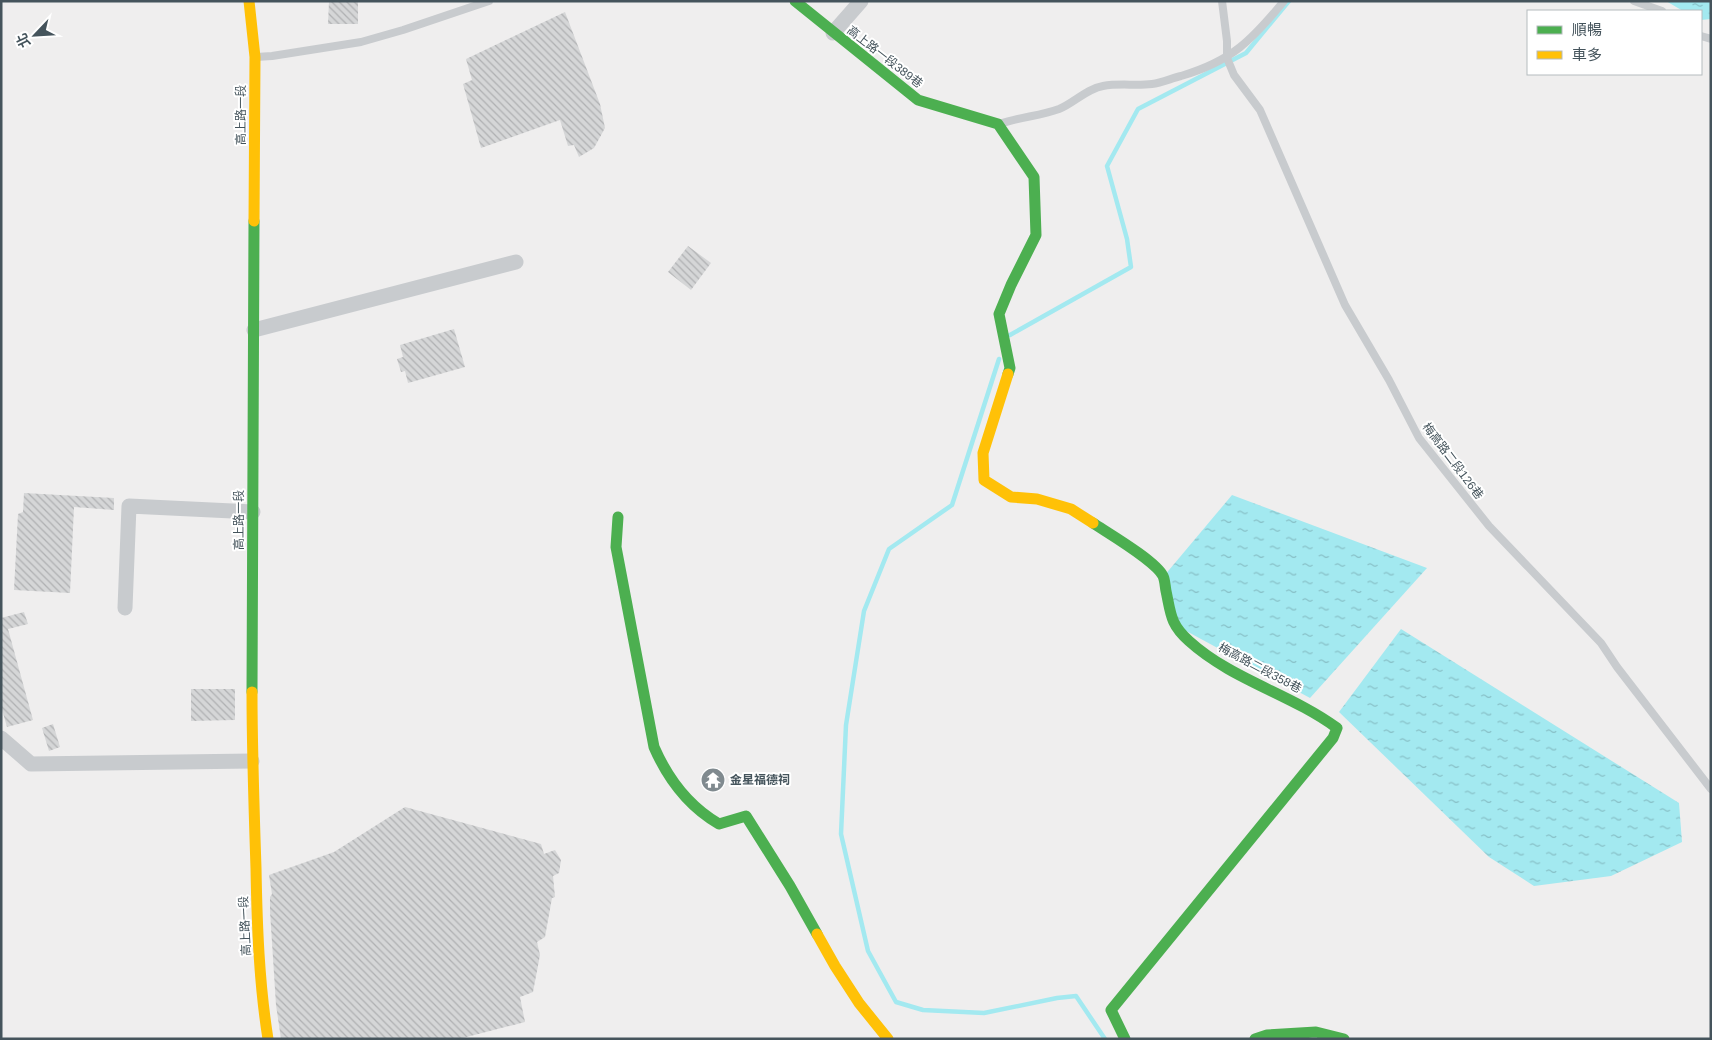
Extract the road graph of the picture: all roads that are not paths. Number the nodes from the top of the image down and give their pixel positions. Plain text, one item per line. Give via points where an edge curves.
1 (249, 1) edge
2 (489, 1) edge
3 (795, 1) edge
4 (861, 1) edge
5 (1222, 1) edge
6 (1284, 1) edge
7 (1634, 1) edge
8 (1659, 10) edge
9 (833, 33) junction
10 (255, 57) junction
11 (1226, 58) junction
12 (998, 124) junction
13 (516, 262) dead end
14 (254, 330) junction
15 (253, 512) junction
16 (618, 517) dead end
17 (125, 608) dead end
18 (1, 738) edge
19 (252, 761) junction
20 (1711, 789) edge
21 (268, 1039) edge
22 (888, 1039) edge
23 (1125, 1039) edge
24 (1255, 1039) edge
25 (1344, 1039) edge

1 - 10 street, 高上路一段
2 - 10 lane via 362,42
3 - 9 street, 高上路一段389巷
4 - 9 street
5 - 11 lane
6 - 11 lane via 1260,31
7 - 8 lane
9 - 12 street, 高上路一段389巷 via 918,100
10 - 14 street, 高上路一段
11 - 12 lane via 1204,69 1154,84 1102,86 1060,108
11 - 20 lane, 梅高路二段126巷 via 1234,75 1260,110 1345,305 1419,438 1489,526 1601,643
12 - 23 street, 梅高路二段358巷 via 1034,177 1036,235 999,314 1010,368 983,453 984,480 1011,497 1037,499 1071,509 1143,556 1163,575 1176,628 1190,642 1217,663 1318,714 1337,728 1333,738 1110,1010
13 - 14 street
14 - 15 street, 高上路一段
15 - 17 street via 129,506
15 - 19 street, 高上路一段
16 - 22 street via 616,547 654,748 666,773 691,803 719,824 746,816 835,966
18 - 19 street via 31,764
19 - 21 street, 高上路一段 via 258,921
24 - 25 street via 1267,1035 1316,1032

